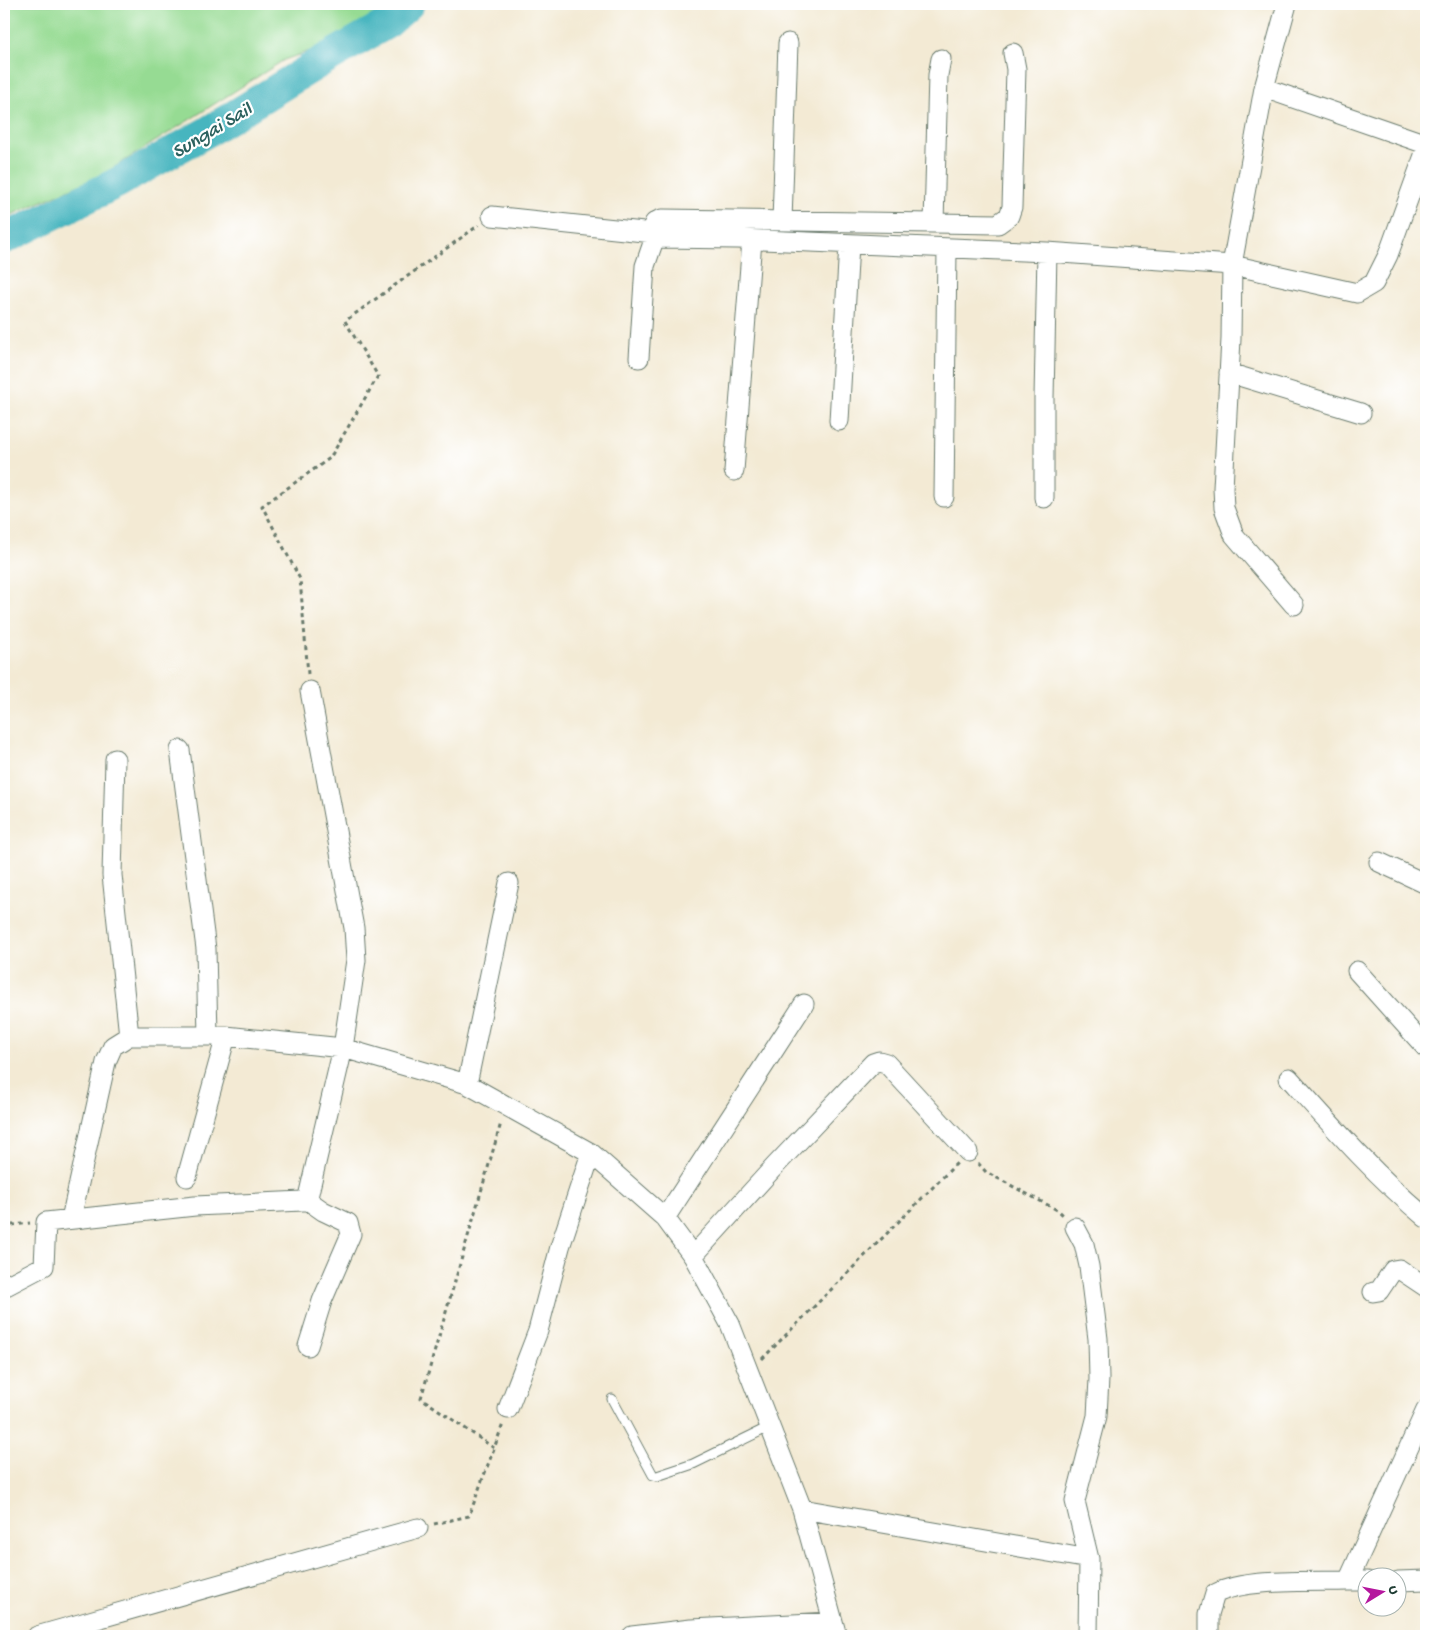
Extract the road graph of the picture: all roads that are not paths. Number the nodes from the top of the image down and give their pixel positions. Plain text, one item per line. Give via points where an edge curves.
1 (1287, 4) edge
2 (788, 43) dead end
3 (1012, 53) dead end
4 (941, 59) dead end
5 (1264, 88) junction
6 (1426, 144) edge
7 (1426, 150) edge
8 (492, 216) road end
9 (782, 221) junction
10 (934, 223) junction
11 (654, 235) junction
12 (752, 240) junction
13 (849, 244) junction
14 (947, 249) junction
15 (1047, 252) junction
16 (1232, 265) junction
17 (639, 358) dead end
18 (1229, 374) junction
19 (1361, 413) dead end
20 (839, 421) dead end
21 (734, 471) dead end
22 (944, 497) dead end
23 (1044, 498) dead end
24 (1294, 606) dead end
25 (310, 691) road end
26 (180, 750) dead end
27 (115, 759) dead end
28 (1379, 862) dead end
29 (510, 883) dead end
30 (1426, 884) edge
31 (1357, 971) dead end
32 (804, 1004) dead end
33 (130, 1036) junction
34 (217, 1036) junction
35 (343, 1048) junction
36 (1426, 1048) edge
37 (1289, 1078) dead end
38 (468, 1084) junction
39 (968, 1152) road end
40 (591, 1153) junction
41 (187, 1178) dead end
42 (306, 1199) junction
43 (665, 1218) junction
44 (1426, 1218) edge
45 (71, 1219) junction
46 (1075, 1227) road end
47 (693, 1256) junction
48 (4, 1287) edge
49 (1426, 1287) edge
50 (1373, 1292) dead end
51 (308, 1346) dead end
52 (612, 1399) dead end
53 (508, 1409) road end
54 (1426, 1410) edge
55 (771, 1426) junction
56 (802, 1509) junction
57 (418, 1528) road end
58 (1089, 1559) junction
59 (1408, 1580) edge
60 (1426, 1580) edge
61 (1348, 1581) junction
62 (1358, 1581) edge
63 (835, 1629) edge
64 (37, 1636) edge
65 (632, 1636) edge
66 (1088, 1636) edge
67 (1209, 1636) edge

1 - 5 street
2 - 9 street
3 - 10 street via 1016,70 1012,207 1009,216 998,224
4 - 10 street
5 - 6 street
5 - 16 street
7 - 16 street via 1388,255 1374,283 1357,293
8 - 11 street
9 - 10 street
9 - 11 street via 662,218 651,228
11 - 12 street
11 - 17 street via 645,266
12 - 13 street
12 - 21 street
13 - 14 street
13 - 20 street
14 - 15 street
14 - 22 street
15 - 16 street
15 - 23 street
16 - 18 street
18 - 19 street
18 - 24 street via 1224,508 1234,535
25 - 35 street via 356,943
26 - 34 street
27 - 33 street via 112,875
28 - 30 street
29 - 38 street
31 - 36 street
32 - 43 street
33 - 34 street
33 - 45 street via 113,1046 109,1053
34 - 35 street
34 - 41 street
35 - 38 street
35 - 42 street
37 - 44 street via 1338,1134
38 - 40 street
39 - 47 street via 886,1063 872,1063
40 - 43 street
40 - 53 street via 560,1247 538,1331
42 - 45 street
42 - 51 street via 348,1223 351,1234 322,1301
43 - 47 street
45 - 48 street via 46,1222 44,1266
46 - 58 street via 1084,1244 1089,1266 1098,1338 1096,1416 1076,1501
47 - 55 street via 730,1324
49 - 50 street via 1399,1269 1393,1270 1379,1291
52 - 55 lane via 653,1475 657,1476 694,1464
54 - 61 street
55 - 56 street
56 - 58 street
56 - 63 street
57 - 64 street
58 - 66 street
59 - 60 street
61 - 62 street
61 - 67 street via 1252,1584 1228,1588 1216,1594 1210,1614
63 - 65 street via 691,1629

